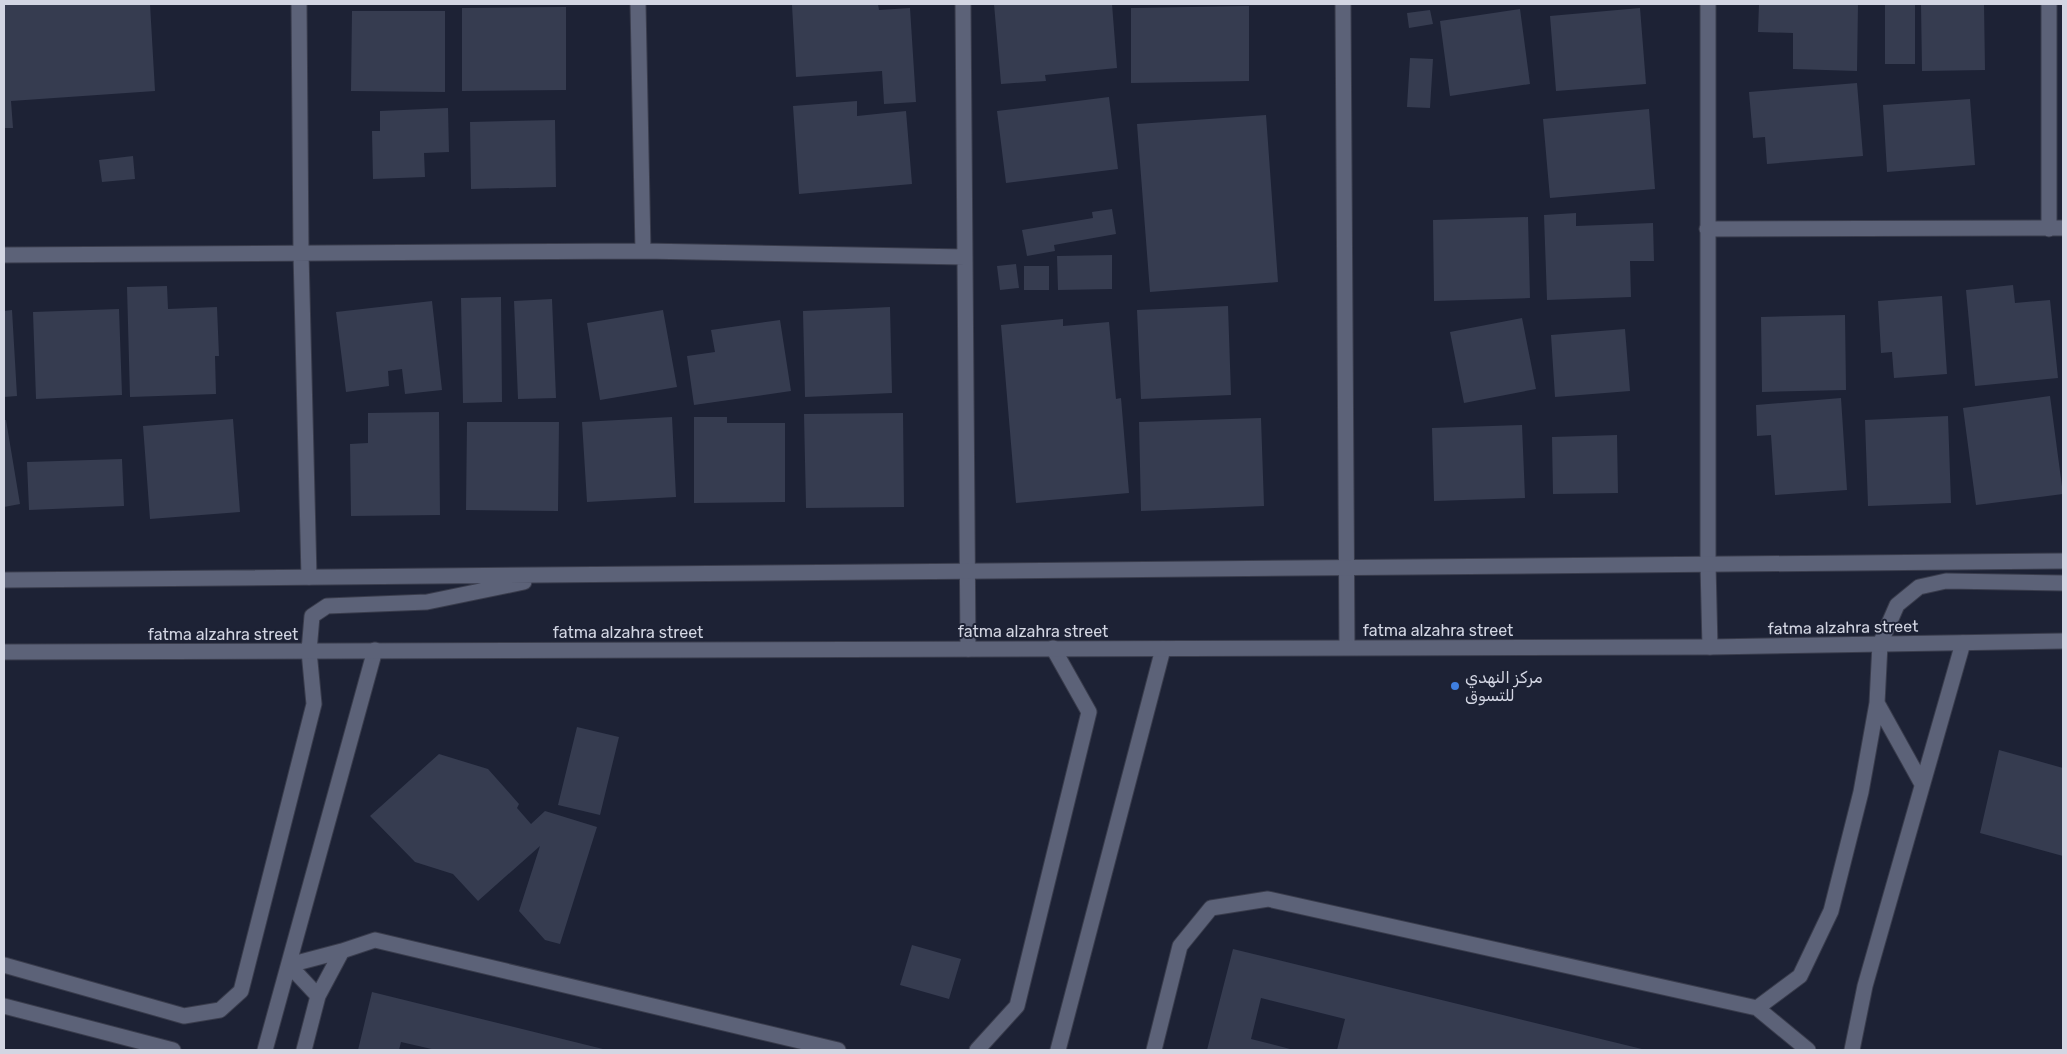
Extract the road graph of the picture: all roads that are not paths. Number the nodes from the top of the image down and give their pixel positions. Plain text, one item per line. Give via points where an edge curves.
1 (299, 4) edge
2 (638, 4) edge
3 (963, 4) edge
4 (1343, 4) edge
5 (1708, 4) edge
6 (2049, 4) edge
7 (2056, 228) edge
8 (1707, 229) junction
9 (643, 250) junction
10 (301, 253) junction
11 (4, 255) edge
12 (965, 257) junction
13 (2063, 561) edge
14 (1708, 565) junction
15 (1347, 568) junction
16 (967, 571) junction
17 (560, 575) junction
18 (308, 578) junction
19 (4, 580) edge
20 (2063, 583) edge
21 (2063, 642) edge
22 (1963, 643) junction
23 (1880, 644) junction
24 (1710, 647) junction
25 (1053, 648) junction
26 (1163, 648) junction
27 (1347, 648) junction
28 (968, 649) junction
29 (375, 650) junction
30 (309, 651) junction
31 (4, 652) edge
32 (1877, 704) junction
33 (1922, 784) junction
34 (342, 952) junction
35 (4, 965) edge
36 (318, 996) junction
37 (4, 1006) edge
38 (1757, 1008) junction
39 (173, 1050) edge
40 (265, 1050) edge
41 (304, 1050) edge
42 (838, 1050) edge
43 (977, 1050) edge
44 (1058, 1050) edge
45 (1154, 1050) edge
46 (1808, 1050) edge
47 (1852, 1050) edge

1 - 10 street
2 - 9 street
3 - 12 street
4 - 15 street
5 - 8 street
6 - 7 street
7 - 8 street
8 - 14 street
9 - 10 street
9 - 12 street
10 - 11 street
10 - 18 street
12 - 16 street
13 - 14 street
14 - 15 street
14 - 24 street
15 - 16 street
15 - 27 street
16 - 17 street
16 - 28 street
17 - 18 street
17 - 30 street via 427,602 328,606 312,616
18 - 19 street
20 - 23 street via 1946,581 1919,587 1897,605
21 - 22 street, fatma alzahra street
22 - 23 street, fatma alzahra street
22 - 33 street
23 - 24 street, fatma alzahra street
23 - 32 street
24 - 27 street, fatma alzahra street
25 - 26 street, fatma alzahra street
25 - 28 street, fatma alzahra street
25 - 43 street via 1089,712 1017,1006
26 - 27 street, fatma alzahra street
26 - 44 street
28 - 29 street, fatma alzahra street
29 - 30 street, fatma alzahra street
29 - 40 street
30 - 31 street, fatma alzahra street
30 - 35 street via 314,704 241,991 220,1010 184,1016
32 - 33 street
32 - 38 street via 1861,792 1831,911 1800,976
33 - 47 street via 1865,986
34 - 36 street
34 - 36 street via 288,965
34 - 42 street via 375,940
36 - 41 street
37 - 39 street
38 - 45 street via 1268,899 1211,908 1180,946
38 - 46 street

